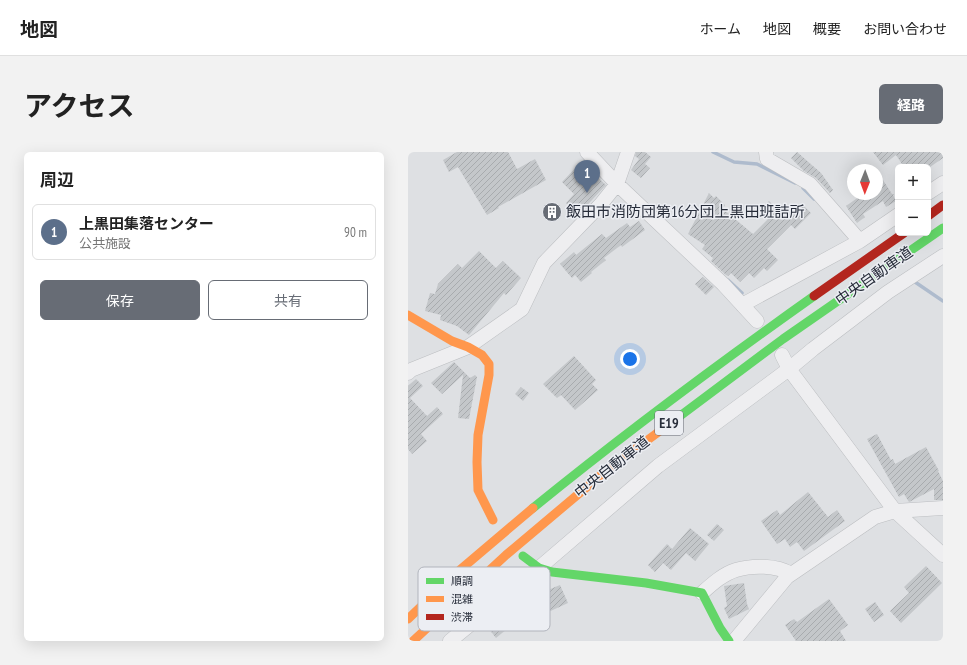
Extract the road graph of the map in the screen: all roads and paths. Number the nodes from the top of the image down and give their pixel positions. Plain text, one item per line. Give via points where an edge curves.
1 (587, 152) edge
2 (628, 152) edge
3 (766, 152) edge
4 (943, 183) edge
5 (617, 184) junction
6 (931, 191) edge
7 (943, 205) edge
8 (931, 214) edge
9 (895, 217) edge
10 (943, 228) edge
11 (900, 236) edge
12 (860, 241) junction
13 (943, 256) edge
14 (742, 305) junction
15 (408, 314) edge
16 (757, 322) dead end
17 (468, 347) junction
18 (782, 355) dead end
19 (789, 369) junction
20 (408, 373) edge
21 (943, 508) edge
22 (895, 511) junction
23 (493, 520) dead end
24 (943, 555) edge
25 (523, 556) dead end
26 (464, 567) edge
27 (493, 567) edge
28 (538, 567) edge
29 (540, 567) edge
30 (550, 571) edge
31 (791, 574) junction
32 (702, 593) junction
33 (418, 610) edge
34 (408, 619) edge
35 (424, 631) edge
36 (462, 631) edge
37 (413, 641) edge
38 (450, 641) edge
39 (729, 641) edge
40 (734, 641) edge

1 - 5 street
2 - 5 street
3 - 12 street via 767,159 810,184
4 - 6 street
5 - 14 street
5 - 17 street via 544,263 522,309
7 - 8 main road
9 - 12 street
10 - 27 main road, 中央自動車道 / E19 via 783,339 607,470
11 - 26 main road, 中央自動車道 / E19 via 707,373 578,471
12 - 14 street
13 - 19 street via 888,292
14 - 16 street
15 - 17 main road via 452,341
17 - 20 street
17 - 23 main road via 482,355 489,364 478,435 477,462 478,490
18 - 19 street
19 - 22 street
19 - 29 street via 658,466
21 - 22 street
22 - 24 street
22 - 31 street via 875,517
25 - 28 main road
30 - 32 main road
31 - 32 street via 785,570 768,567 736,570 714,582
31 - 40 street
32 - 39 main road
33 - 34 main road, 中央自動車道 / E19
35 - 37 main road, 中央自動車道 / E19
36 - 38 street

